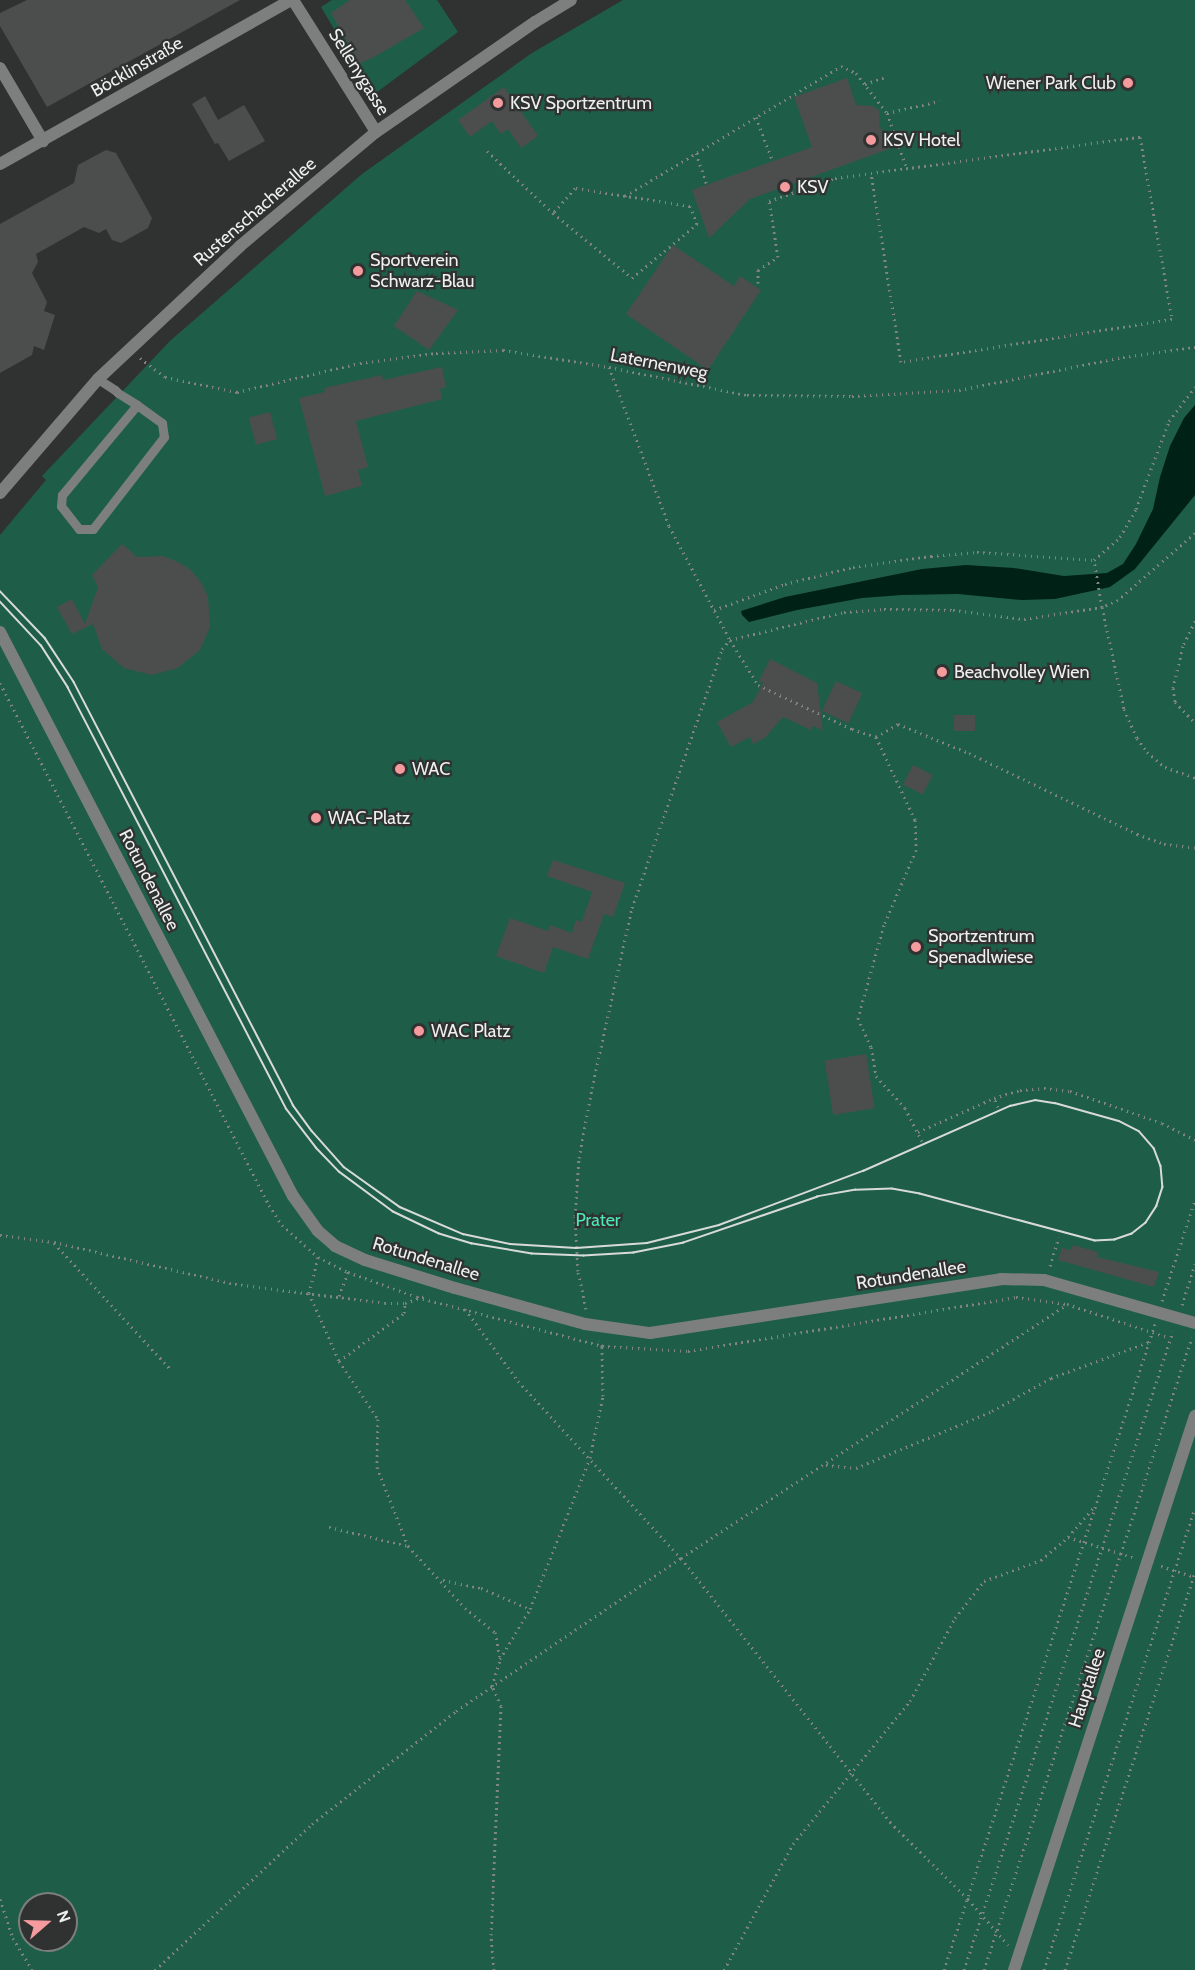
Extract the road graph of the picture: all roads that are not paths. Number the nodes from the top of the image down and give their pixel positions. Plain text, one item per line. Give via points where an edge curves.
1 (292, 0) edge
2 (571, 0) edge
3 (0, 68) edge
4 (376, 132) junction
5 (43, 141) junction
6 (0, 164) edge
7 (98, 379) junction
8 (137, 405) junction
9 (0, 494) edge
10 (0, 633) edge
11 (1195, 1323) edge
12 (1195, 1416) edge
13 (1014, 1970) edge

1 - 4 street, Sellenygasse
1 - 5 street, Böcklinstraße
2 - 4 street, Rustenschacherallee
3 - 5 street
4 - 7 street, Rustenschacherallee via 240,246
5 - 6 street, Böcklinstraße
7 - 8 lane
7 - 9 street, Rustenschacherallee
8 - 8 lane via 162,423 164,437 93,529 79,529 61,506 62,495
10 - 11 street, Rotundenallee via 293,1196 318,1231 335,1246 365,1260 585,1324 650,1333 1001,1279 1044,1280
12 - 13 street, Hauptallee

